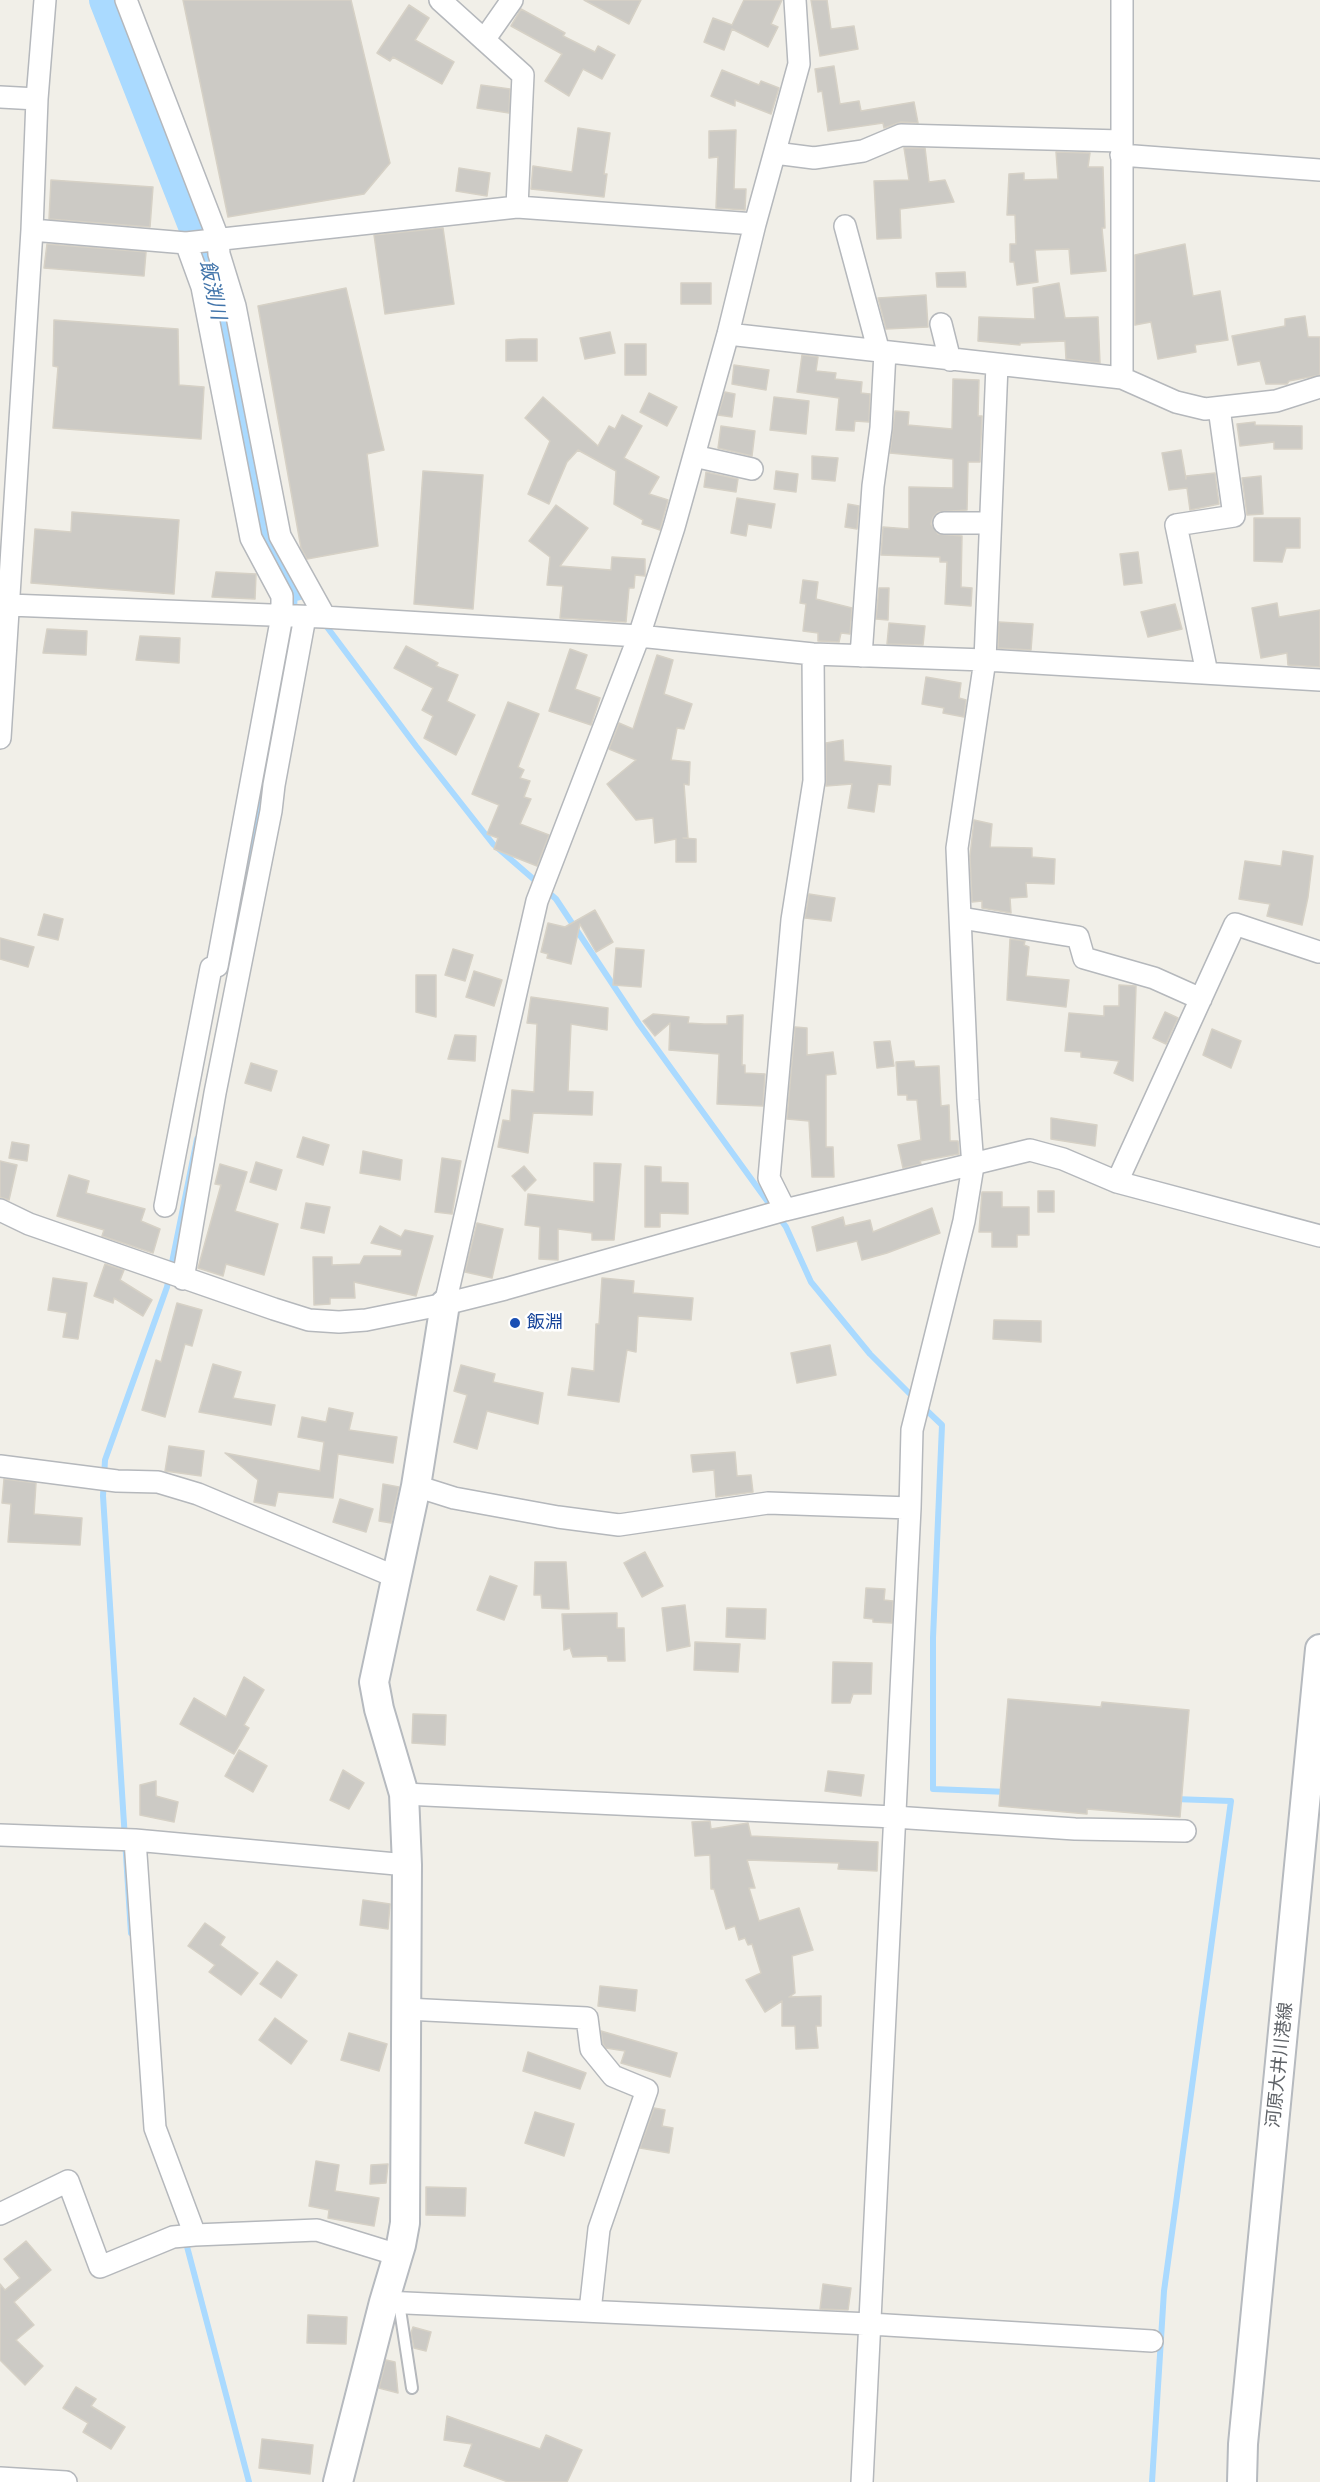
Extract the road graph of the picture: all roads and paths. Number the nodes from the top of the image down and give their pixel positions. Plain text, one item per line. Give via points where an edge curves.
1 (45, 0) edge
2 (126, 0) edge
3 (440, 0) edge
4 (512, 0) edge
5 (795, 0) edge
6 (1122, 0) edge
7 (484, 40) junction
8 (0, 97) edge
9 (37, 99) junction
10 (1121, 148) junction
11 (775, 153) junction
12 (1320, 170) edge
13 (517, 207) junction
14 (755, 224) junction
15 (845, 226) dead end
16 (32, 230) junction
17 (215, 238) junction
18 (186, 243) junction
19 (941, 324) dead end
20 (728, 334) junction
21 (882, 352) junction
22 (950, 360) junction
23 (997, 365) junction
24 (1122, 378) junction
25 (1320, 387) edge
26 (1219, 408) junction
27 (694, 456) junction
28 (752, 469) dead end
29 (944, 523) dead end
30 (990, 524) junction
31 (4, 607) edge
32 (304, 617) junction
33 (639, 636) junction
34 (813, 654) junction
35 (861, 656) junction
36 (985, 660) junction
37 (1208, 673) junction
38 (1320, 680) edge
39 (0, 738) edge
40 (961, 918) junction
41 (1318, 952) dead end
42 (1201, 999) junction
43 (974, 1166) junction
44 (1117, 1182) junction
45 (165, 1206) dead end
46 (0, 1210) edge
47 (776, 1212) junction
48 (1320, 1236) edge
49 (183, 1279) junction
50 (444, 1304) junction
51 (0, 1466) edge
52 (416, 1486) junction
53 (910, 1508) junction
54 (396, 1577) junction
55 (1320, 1649) edge
56 (404, 1794) junction
57 (894, 1817) junction
58 (1185, 1831) dead end
59 (0, 1835) edge
60 (134, 1840) junction
61 (407, 1864) junction
62 (406, 2009) junction
63 (0, 2214) edge
64 (187, 2236) junction
65 (398, 2255) junction
66 (391, 2302) junction
67 (590, 2311) junction
68 (870, 2324) junction
69 (1152, 2341) dead end
70 (412, 2388) dead end
71 (0, 2478) edge
72 (66, 2482) edge
73 (338, 2482) edge
74 (862, 2482) edge
75 (1242, 2482) edge

1 - 9 street
2 - 17 street
3 - 7 street
4 - 7 street
5 - 11 street via 799,64
6 - 10 street
7 - 13 street via 523,75
8 - 9 street
9 - 16 street
10 - 11 street via 901,135 863,151 814,158
10 - 12 street
10 - 24 street
11 - 14 street
13 - 14 street
13 - 17 street
14 - 20 street
15 - 21 street
16 - 18 street
16 - 31 street
17 - 18 street
17 - 32 street via 235,306 280,536
18 - 32 street via 202,287 250,538 282,596
19 - 22 street
20 - 21 street
20 - 27 street
21 - 22 street
21 - 35 street via 881,429
22 - 23 street
23 - 24 street
23 - 30 street
24 - 26 street via 1176,402 1205,410
25 - 26 street via 1276,401
26 - 37 street via 1234,516 1176,525
27 - 28 street
27 - 33 street
29 - 30 street
30 - 36 street
31 - 32 street
31 - 39 street
32 - 33 street
32 - 45 street via 217,966 211,968
32 - 49 street
33 - 34 street
33 - 50 street via 538,899
34 - 35 street
34 - 47 street via 814,781 792,920 769,1179
35 - 36 street
36 - 37 street
36 - 40 street via 957,848
37 - 38 street
40 - 42 street via 1078,937 1084,958 1154,978
40 - 43 street
41 - 42 street via 1235,924
42 - 44 street
43 - 44 street via 1030,1150
43 - 47 street
43 - 53 street via 914,1421
44 - 48 street
46 - 49 street
47 - 50 street
49 - 50 street via 309,1320 366,1320
50 - 52 street
51 - 54 street via 117,1481 158,1482 198,1494
52 - 53 street via 454,1498 619,1525 768,1503
52 - 54 street
53 - 57 street
54 - 56 street via 374,1682
55 - 75 street, 河原大井川港線
56 - 57 street
56 - 61 street
57 - 58 street via 1075,1829
57 - 68 street
59 - 60 street
60 - 61 street
60 - 64 street via 155,2128
61 - 62 street
62 - 65 street via 405,2223
62 - 67 street via 587,2018 591,2049 612,2076 647,2090 599,2229
63 - 64 street via 68,2181 100,2267
64 - 65 street via 317,2230
65 - 66 street
66 - 67 street
66 - 70 lane
66 - 73 street
67 - 68 street
68 - 69 street
68 - 74 street
71 - 72 street

